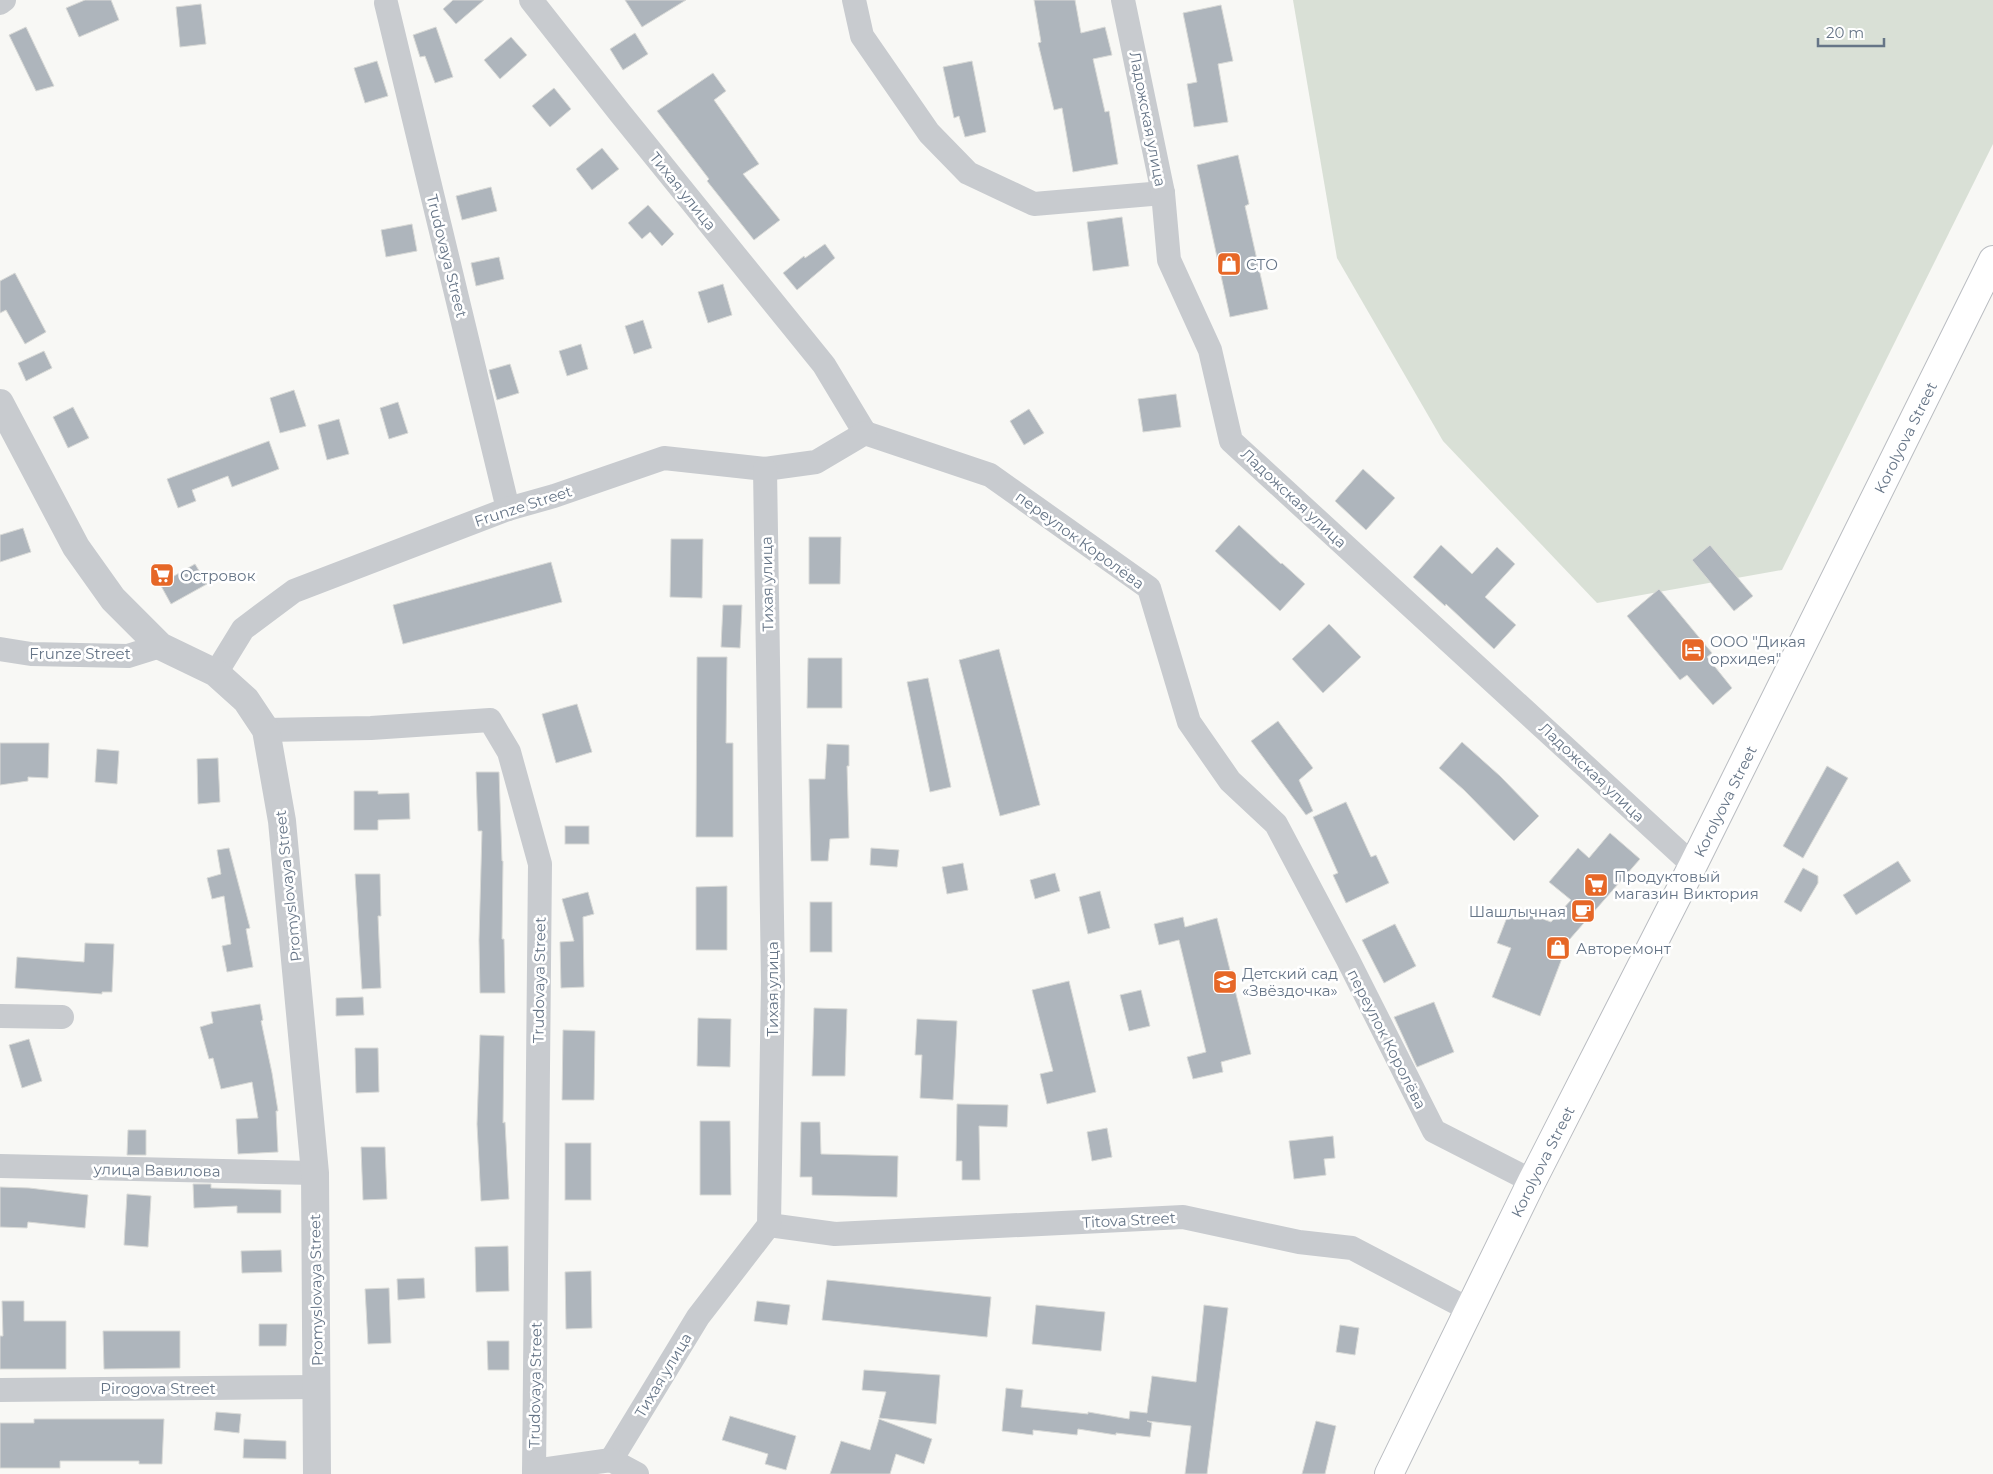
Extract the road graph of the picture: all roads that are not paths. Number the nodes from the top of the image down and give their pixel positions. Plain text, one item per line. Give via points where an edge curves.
1 (4, 0) edge
2 (531, 0) edge
3 (854, 0) edge
4 (1123, 0) edge
5 (0, 3) edge
6 (386, 3) dead end
7 (1163, 193) junction
8 (1993, 260) edge
9 (0, 404) edge
10 (864, 433) junction
11 (765, 469) junction
12 (508, 509) junction
13 (160, 646) junction
14 (0, 649) edge
15 (216, 672) junction
16 (266, 730) junction
17 (1692, 865) junction
18 (0, 1016) edge
19 (62, 1017) dead end
20 (0, 1166) edge
21 (315, 1173) junction
22 (1532, 1180) junction
23 (769, 1225) junction
24 (1470, 1310) junction
25 (317, 1387) junction
26 (0, 1390) edge
27 (611, 1460) junction
28 (534, 1472) edge
29 (317, 1474) edge
30 (637, 1474) edge
31 (1389, 1474) edge

1 - 5 street
2 - 10 street, Тихая улица via 824,365
3 - 7 street via 862,36 929,133 968,172 1034,204
4 - 7 street, Ладожская улица
6 - 12 street, Trudovaya Street
7 - 17 street, Ладожская улица via 1169,260 1210,350 1231,440
8 - 17 main road, Korolyova Street
9 - 13 street, Promyslovaya Street via 76,547 113,599
10 - 11 street, Frunze Street via 816,462
10 - 22 street, переулок Королёва via 990,475 1149,588 1189,722 1230,781 1276,824 1434,1131
11 - 12 street, Frunze Street via 664,458
11 - 23 street, Тихая улица via 773,982
12 - 15 street, Frunze Street via 294,591 243,630
13 - 14 street, Frunze Street via 128,656 32,654
13 - 15 street, Promyslovaya Street
15 - 16 street, Promyslovaya Street via 246,700
16 - 21 street, Promyslovaya Street via 282,821
16 - 28 street, Trudovaya Street via 371,728 490,720 510,752 540,864
17 - 22 main road, Korolyova Street
18 - 19 street
20 - 21 street, улица Вавилова
21 - 25 street, Promyslovaya Street
22 - 24 main road, Korolyova Street
23 - 24 street, Titova Street via 835,1234 1183,1217 1299,1242 1352,1248
23 - 27 street, Тихая улица via 698,1317
24 - 31 main road, Korolyova Street
25 - 26 street, Pirogova Street
25 - 29 street, Promyslovaya Street
27 - 28 street
27 - 30 street

